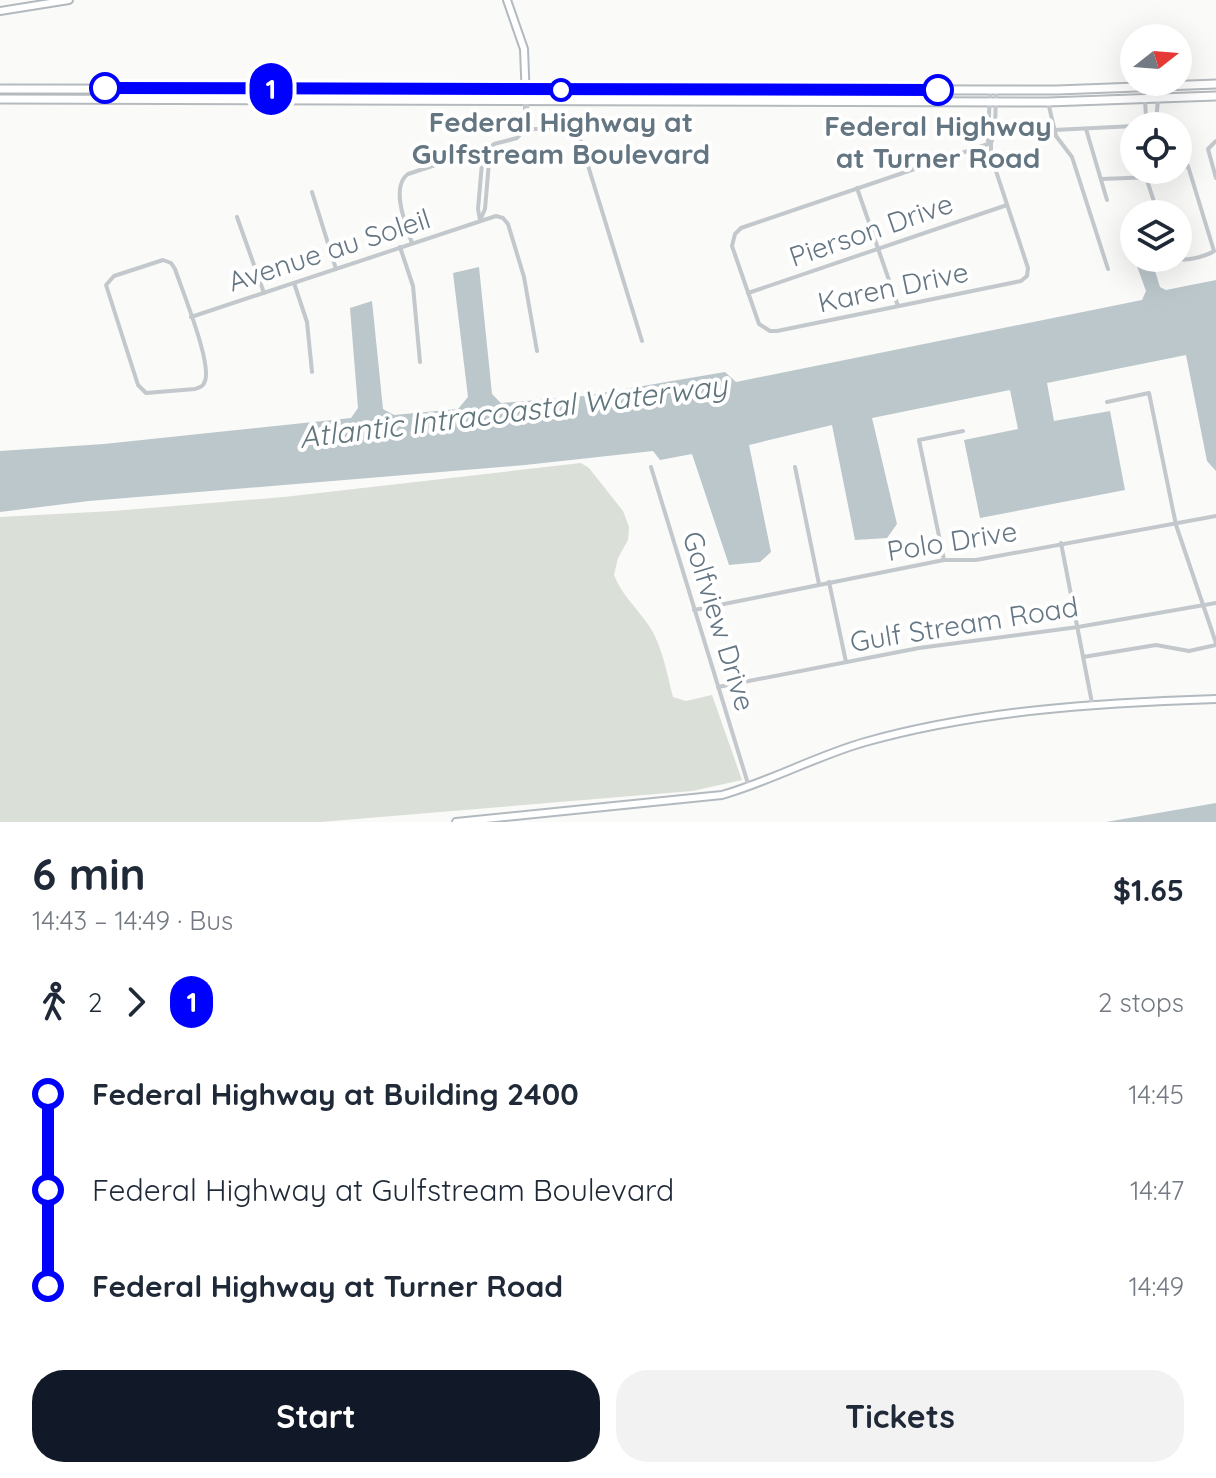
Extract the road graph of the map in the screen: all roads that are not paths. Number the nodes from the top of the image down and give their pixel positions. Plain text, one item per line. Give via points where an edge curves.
1 (69, 0) edge
2 (507, 0) edge
3 (0, 11) edge
4 (1216, 84) edge
5 (42, 88) junction
6 (86, 88) junction
7 (0, 89) edge
8 (340, 89) junction
9 (365, 89) junction
10 (690, 89) junction
11 (757, 89) junction
12 (846, 89) junction
13 (526, 90) junction
14 (993, 90) junction
15 (1216, 96) edge
16 (27, 98) junction
17 (48, 98) junction
18 (0, 99) edge
19 (327, 99) junction
20 (344, 99) junction
21 (526, 100) junction
22 (1145, 100) junction
23 (1158, 100) junction
24 (672, 101) junction
25 (697, 102) junction
26 (758, 102) junction
27 (993, 102) junction
28 (1048, 102) junction
29 (1146, 112) edge
30 (1158, 112) edge
31 (568, 126) junction
32 (1120, 127) edge
33 (1086, 129) junction
34 (525, 130) junction
35 (1054, 130) junction
36 (578, 133) junction
37 (1216, 141) edge
38 (991, 143) junction
39 (494, 144) junction
40 (483, 152) junction
41 (1120, 178) edge
42 (1216, 178) edge
43 (1101, 179) junction
44 (1192, 179) edge
45 (857, 188) junction
46 (312, 192) dead end
47 (1107, 200) dead end
48 (1007, 205) junction
49 (237, 217) dead end
50 (480, 220) junction
51 (412, 243) junction
52 (400, 247) junction
53 (878, 249) junction
54 (1192, 257) edge
55 (336, 269) junction
56 (1108, 269) dead end
57 (294, 283) junction
58 (264, 293) junction
59 (748, 293) junction
60 (898, 306) junction
61 (191, 317) junction
62 (642, 341) dead end
63 (537, 351) dead end
64 (420, 362) dead end
65 (312, 372) dead end
66 (1107, 402) dead end
67 (963, 431) dead end
68 (651, 467) dead end
69 (795, 467) dead end
70 (1216, 516) edge
71 (1176, 525) junction
72 (1061, 543) junction
73 (944, 560) junction
74 (829, 582) junction
75 (819, 584) junction
76 (1216, 603) edge
77 (1205, 606) junction
78 (694, 610) junction
79 (1078, 627) junction
80 (1216, 644) edge
81 (1083, 657) junction
82 (846, 662) junction
83 (718, 687) junction
84 (1216, 698) edge
85 (1092, 703) junction
86 (749, 787) junction
87 (456, 822) edge

1 - 3 main road
2 - 13 main road via 524,49
4 - 14 main road
5 - 6 main road
5 - 7 main road
5 - 16 main road
6 - 8 main road
6 - 17 main road via 55,92
8 - 9 main road
8 - 19 main road
9 - 13 main road
9 - 20 main road
10 - 11 main road
10 - 13 main road
10 - 24 main road
11 - 12 main road
11 - 25 main road via 707,93
12 - 14 main road
12 - 26 main road via 833,98
13 - 21 main road
14 - 27 street
15 - 23 main road
16 - 17 main road
16 - 18 main road
17 - 19 main road
19 - 20 main road
20 - 21 main road
21 - 24 main road
21 - 34 street via 530,124
22 - 23 main road
22 - 28 main road
22 - 29 street
23 - 30 street
24 - 25 main road
25 - 26 main road
26 - 27 main road
27 - 28 main road
27 - 38 street
28 - 35 street
31 - 34 street
31 - 36 street
31 - 36 street via 579,120
32 - 33 street
33 - 35 street
33 - 43 street
34 - 39 street
35 - 56 street via 1072,157
36 - 62 street
37 - 42 street via 1208,149
38 - 45 street
38 - 48 street
39 - 40 street
39 - 50 street
40 - 50 street
40 - 51 street via 402,179 404,220
41 - 43 street
43 - 47 street
44 - 54 street via 1214,251
45 - 53 street
45 - 59 street via 744,226 735,234 732,246
46 - 55 street
48 - 53 street, Pierson Drive
48 - 60 street, Karen Drive via 1027,276
49 - 58 street
50 - 51 street, Avenue au Soleil
50 - 63 street via 496,216 508,224
51 - 52 street, Avenue au Soleil
52 - 55 street, Avenue au Soleil
52 - 64 street via 413,286
53 - 59 street, Pierson Drive
53 - 60 street
55 - 57 street, Avenue au Soleil
57 - 58 street, Avenue au Soleil
57 - 65 street via 307,322
58 - 61 street, Avenue au Soleil
59 - 60 street, Karen Drive via 757,320 777,331
61 - 61 street via 205,356 205,383 195,389 146,393 138,385 106,285 114,276 167,261 175,269
66 - 71 street via 1149,393
67 - 73 street via 919,440
68 - 78 street, Golfview Drive
69 - 75 street
70 - 71 street, Polo Drive
71 - 72 street, Polo Drive
71 - 77 street
72 - 73 street, Polo Drive via 972,561
72 - 79 street
73 - 74 street, Polo Drive
74 - 75 street, Polo Drive
74 - 82 street
75 - 78 street, Polo Drive
76 - 77 street, Gulf Stream Road
77 - 79 street, Gulf Stream Road
77 - 80 street
78 - 83 street, Golfview Drive
79 - 81 street
79 - 82 street, Gulf Stream Road
80 - 81 street via 1189,651 1156,645
81 - 85 street
82 - 83 street, Gulf Stream Road
83 - 86 street, Golfview Drive
84 - 85 main road
85 - 86 main road via 890,736 813,759
86 - 87 main road via 707,798

